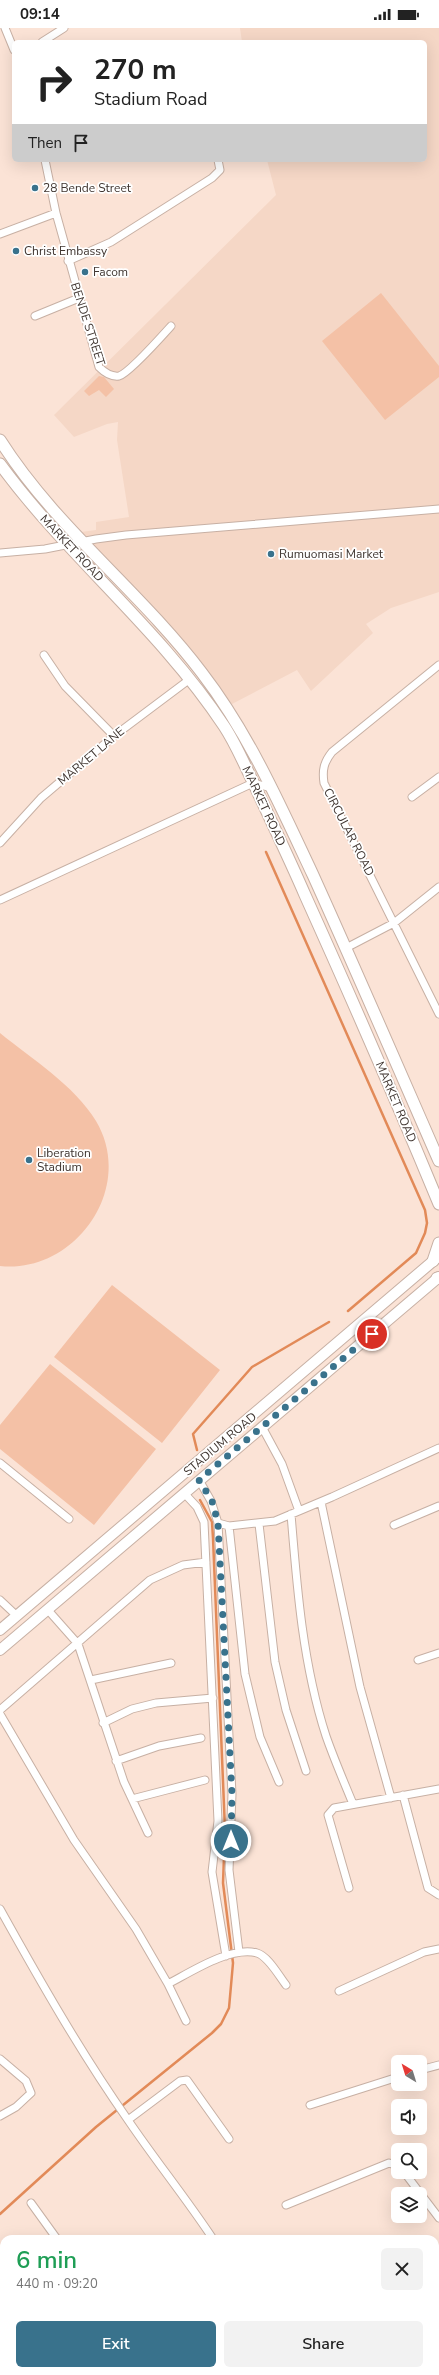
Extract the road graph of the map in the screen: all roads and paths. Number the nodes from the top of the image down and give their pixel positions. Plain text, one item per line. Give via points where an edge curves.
1 (5, 28) edge
2 (64, 28) edge
3 (45, 40) edge
4 (12, 45) edge
5 (45, 162) edge
6 (218, 162) edge
7 (56, 213) junction
8 (0, 234) edge
9 (68, 261) junction
10 (79, 298) junction
11 (35, 316) dead end
12 (171, 326) dead end
13 (0, 440) edge
14 (0, 464) edge
15 (439, 509) edge
16 (82, 541) junction
17 (67, 546) junction
18 (0, 553) edge
19 (44, 655) dead end
20 (439, 665) edge
21 (190, 679) junction
22 (114, 736) junction
23 (439, 777) edge
24 (253, 783) junction
25 (272, 788) junction
26 (412, 797) dead end
27 (0, 843) edge
28 (439, 887) edge
29 (0, 900) edge
30 (394, 923) junction
31 (346, 948) junction
32 (439, 1014) edge
33 (439, 1161) edge
34 (439, 1204) edge
35 (439, 1243) edge
36 (436, 1258) edge
37 (438, 1278) edge
38 (262, 1427) junction
39 (439, 1448) edge
40 (0, 1463) edge
41 (199, 1480) junction
42 (184, 1493) junction
43 (320, 1502) junction
44 (439, 1506) edge
45 (299, 1511) junction
46 (291, 1514) junction
47 (69, 1519) dead end
48 (218, 1523) junction
49 (260, 1524) junction
50 (394, 1525) dead end
51 (229, 1526) junction
52 (206, 1562) junction
53 (0, 1600) edge
54 (48, 1609) junction
55 (17, 1616) junction
56 (0, 1630) edge
57 (78, 1644) junction
58 (0, 1650) edge
59 (439, 1653) edge
60 (418, 1660) dead end
61 (171, 1663) dead end
62 (91, 1680) junction
63 (213, 1698) junction
64 (0, 1710) edge
65 (0, 1714) edge
66 (103, 1723) junction
67 (201, 1738) dead end
68 (116, 1760) junction
69 (306, 1771) dead end
70 (205, 1780) dead end
71 (279, 1782) dead end
72 (439, 1789) edge
73 (403, 1795) junction
74 (391, 1798) junction
75 (132, 1799) junction
76 (353, 1804) junction
77 (148, 1832) dead end
78 (349, 1888) dead end
79 (439, 1895) edge
80 (0, 1909) edge
81 (439, 1949) edge
82 (239, 1952) junction
83 (226, 1956) junction
84 (168, 1984) junction
85 (286, 1985) dead end
86 (339, 1991) dead end
87 (186, 2021) dead end
88 (0, 2059) edge
89 (439, 2065) edge
90 (427, 2068) edge
91 (391, 2079) edge
92 (310, 2105) dead end
93 (0, 2116) edge
94 (126, 2117) junction
95 (229, 2139) dead end
96 (391, 2164) edge
97 (409, 2179) edge
98 (31, 2203) dead end
99 (286, 2205) dead end
100 (439, 2218) edge
101 (54, 2235) edge
102 (210, 2235) edge

1 - 4 street
2 - 3 street
5 - 7 street, BENDE STREET
6 - 9 street via 220,170 212,178 111,242
7 - 8 street
7 - 9 street, BENDE STREET
9 - 10 street, BENDE STREET
10 - 11 street
10 - 12 street, BENDE STREET via 99,367 114,376 125,372
13 - 16 main road, MARKET ROAD via 37,490
14 - 17 main road, MARKET ROAD
15 - 16 street via 126,535
16 - 17 street
16 - 25 main road, MARKET ROAD via 202,673 235,721
17 - 18 street
17 - 21 main road, MARKET ROAD via 112,591
19 - 22 street via 65,686
20 - 30 street, CIRCULAR ROAD via 332,752 323,770 324,782
21 - 22 street, MARKET LANE
21 - 24 main road, MARKET ROAD via 225,727
22 - 27 street, MARKET LANE via 41,798
23 - 26 street
24 - 25 street
24 - 29 street
24 - 34 main road, MARKET ROAD via 275,826 361,1019
25 - 31 main road, MARKET ROAD
28 - 30 street
30 - 31 street
30 - 32 street, CIRCULAR ROAD
31 - 33 main road, MARKET ROAD
35 - 36 main road
36 - 55 main road, STADIUM ROAD
37 - 38 main road, STADIUM ROAD
38 - 41 main road, STADIUM ROAD
38 - 45 street via 279,1457
39 - 43 street
40 - 47 street
41 - 42 main road, STADIUM ROAD
41 - 48 street via 212,1501
42 - 52 street via 202,1516
42 - 54 main road, STADIUM ROAD
43 - 45 street
43 - 74 street via 360,1687
44 - 50 street
45 - 46 street
46 - 49 street
46 - 76 street via 301,1622 312,1680 326,1736
48 - 51 street
48 - 82 street via 232,1794 229,1870
49 - 51 street
49 - 69 street via 275,1662 286,1710
51 - 71 street via 245,1674 260,1737
52 - 57 street via 183,1564 150,1580
52 - 63 street
53 - 55 street
54 - 57 street
54 - 58 main road, STADIUM ROAD
55 - 56 main road, STADIUM ROAD
57 - 62 street
57 - 64 street
59 - 60 street
61 - 62 street
62 - 66 street
63 - 66 street via 156,1703 132,1709
63 - 83 street via 218,1821 212,1872
65 - 84 street via 74,1840 136,1929
66 - 68 street
67 - 68 street via 159,1746
68 - 75 street
70 - 75 street
72 - 73 street
73 - 74 street
73 - 79 street via 428,1888
74 - 76 street
75 - 77 street
76 - 78 street via 334,1808 328,1815
80 - 94 street via 33,1969
81 - 86 street via 424,1952
82 - 83 street
82 - 85 street via 258,1953
83 - 84 street
84 - 87 street
88 - 93 street via 26,2081 31,2093 16,2107
89 - 90 street
91 - 92 street
94 - 95 street via 180,2081 187,2080
94 - 102 street via 186,2197
96 - 99 street
97 - 100 street
98 - 101 street

